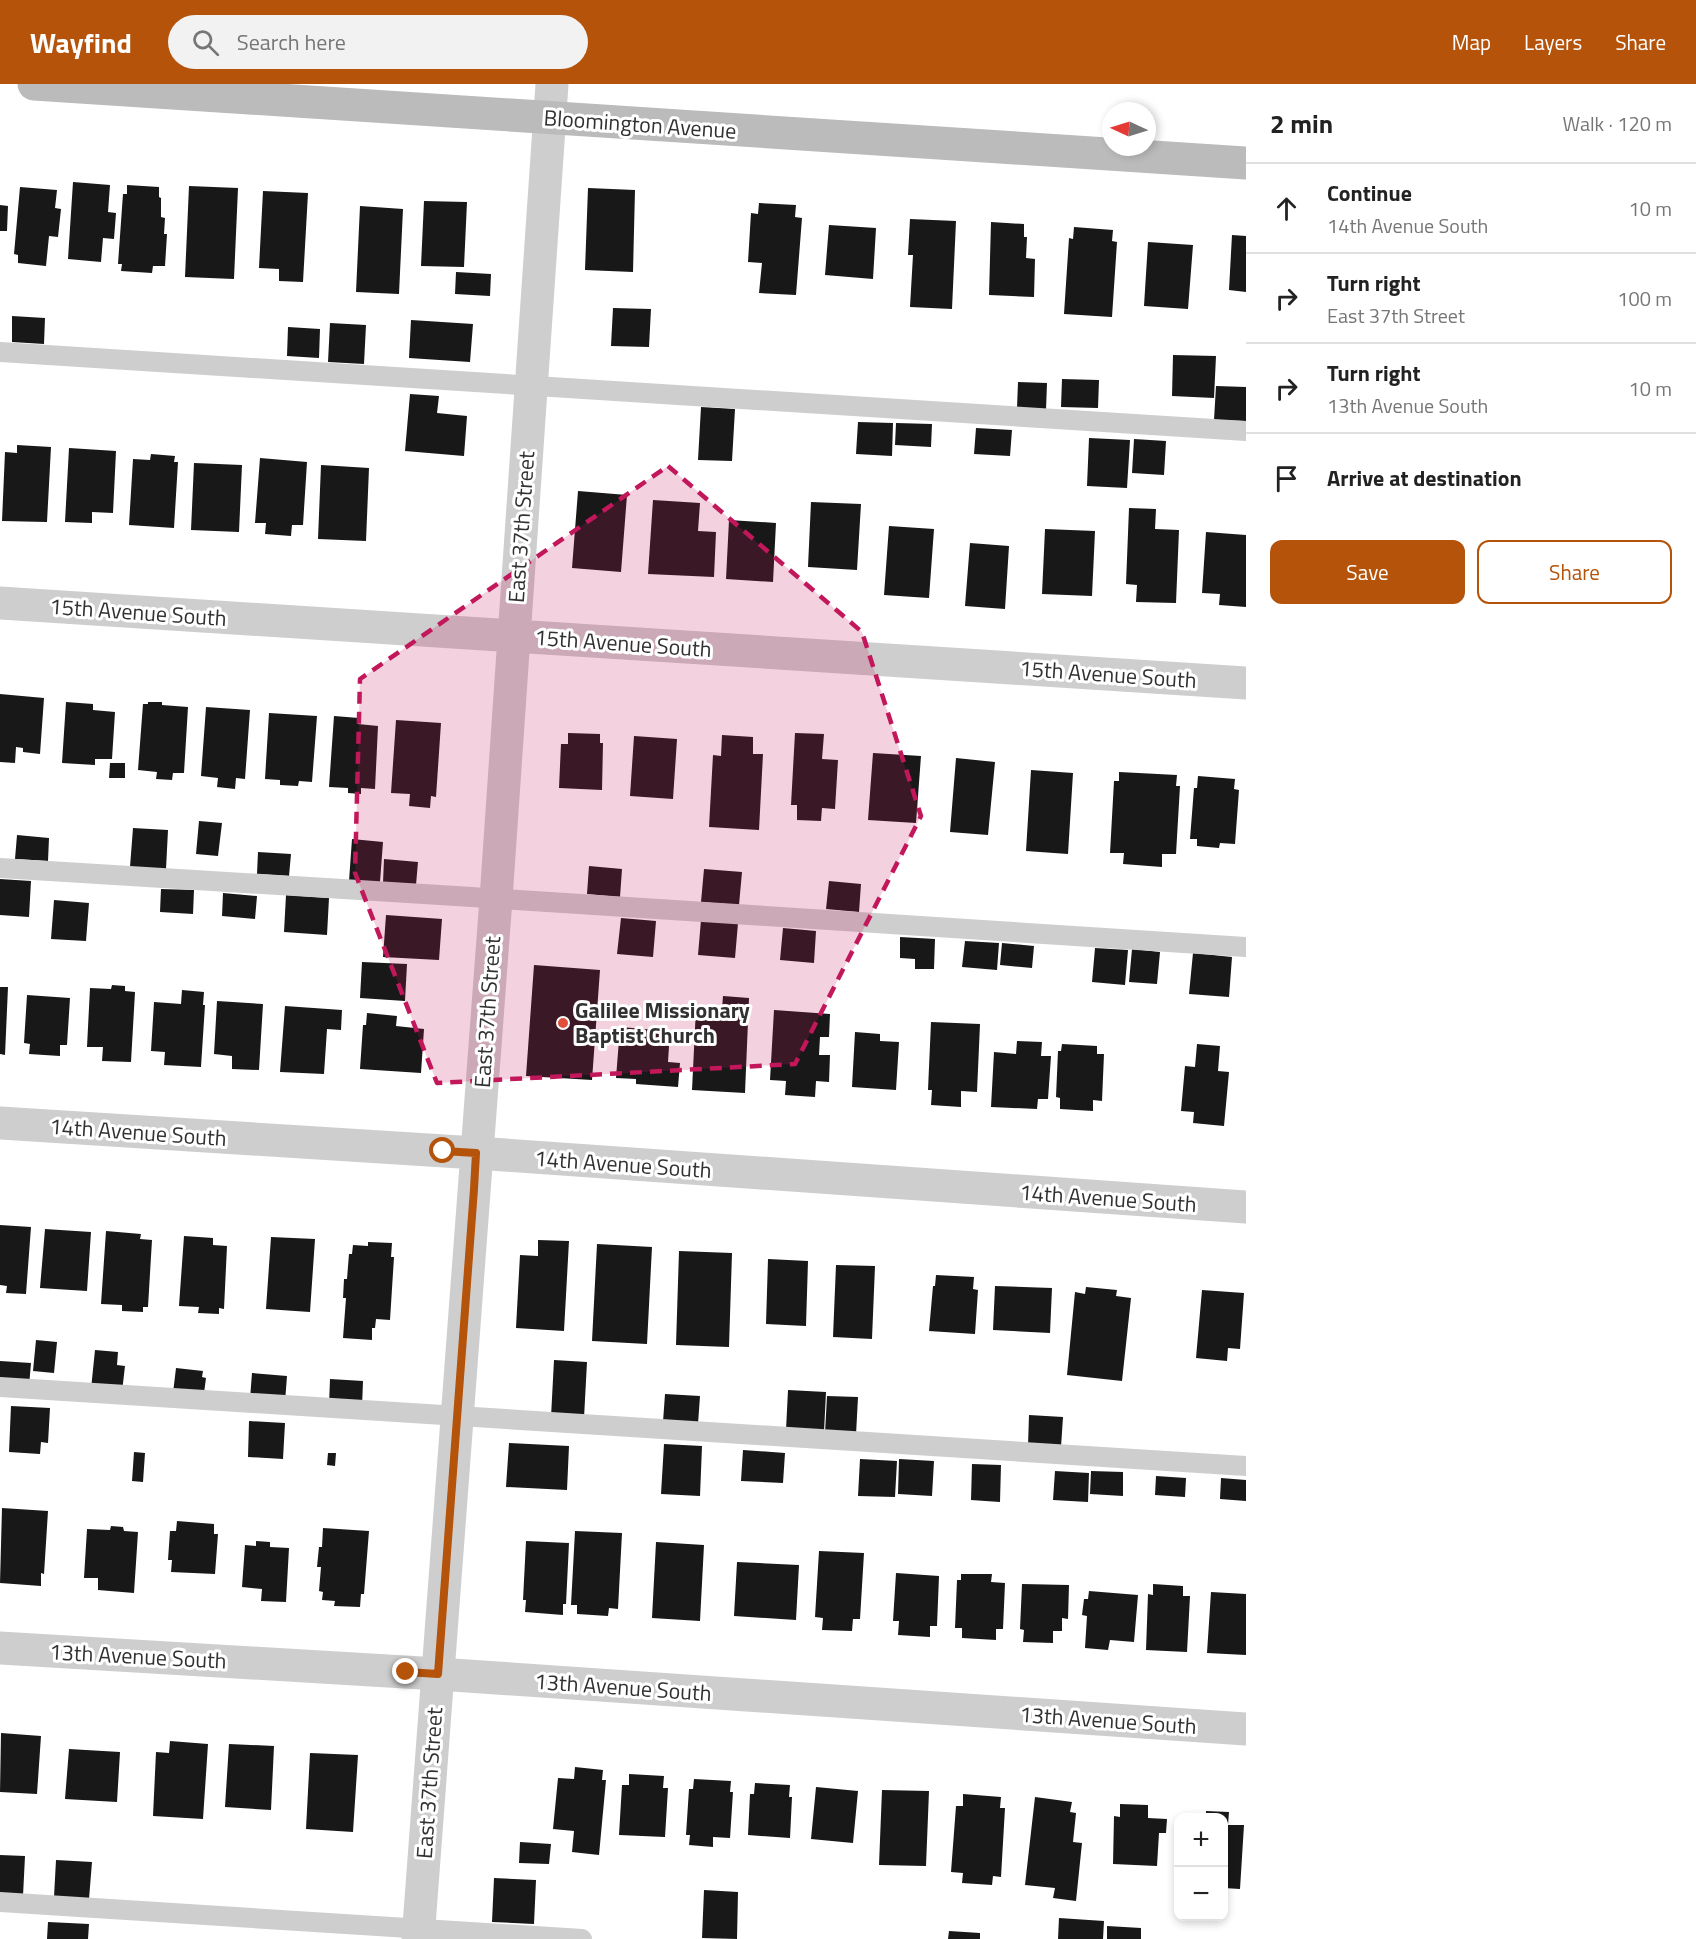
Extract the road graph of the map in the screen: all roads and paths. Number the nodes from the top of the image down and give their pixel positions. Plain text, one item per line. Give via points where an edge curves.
1 (34, 84) edge
2 (552, 84) edge
3 (549, 118) junction
4 (1246, 163) edge
5 (0, 352) edge
6 (531, 386) junction
7 (1246, 431) edge
8 (0, 603) edge
9 (513, 636) junction
10 (1246, 683) edge
11 (0, 868) edge
12 (496, 899) junction
13 (1246, 947) edge
14 (0, 1124) edge
15 (476, 1153) junction
16 (1246, 1208) edge
17 (0, 1388) edge
18 (457, 1417) junction
19 (1246, 1467) edge
20 (0, 1648) edge
21 (438, 1674) junction
22 (1246, 1729) edge
23 (0, 1902) edge
24 (418, 1934) edge
25 (582, 1939) edge

1 - 3 street, Bloomington Avenue
2 - 3 street, East 37th Street
3 - 4 street, Bloomington Avenue
3 - 6 street, East 37th Street
5 - 6 lane
6 - 7 lane
6 - 9 street, East 37th Street
8 - 9 street, 15th Avenue South
9 - 10 street, 15th Avenue South
9 - 12 street, East 37th Street
11 - 12 lane
12 - 13 lane
12 - 15 street, East 37th Street
14 - 15 street, 14th Avenue South
15 - 16 street, 14th Avenue South
15 - 18 street, East 37th Street
17 - 18 lane
18 - 19 lane
18 - 21 street, East 37th Street
20 - 21 street, 13th Avenue South
21 - 22 street, 13th Avenue South
21 - 24 street, East 37th Street
23 - 24 lane
24 - 25 lane

